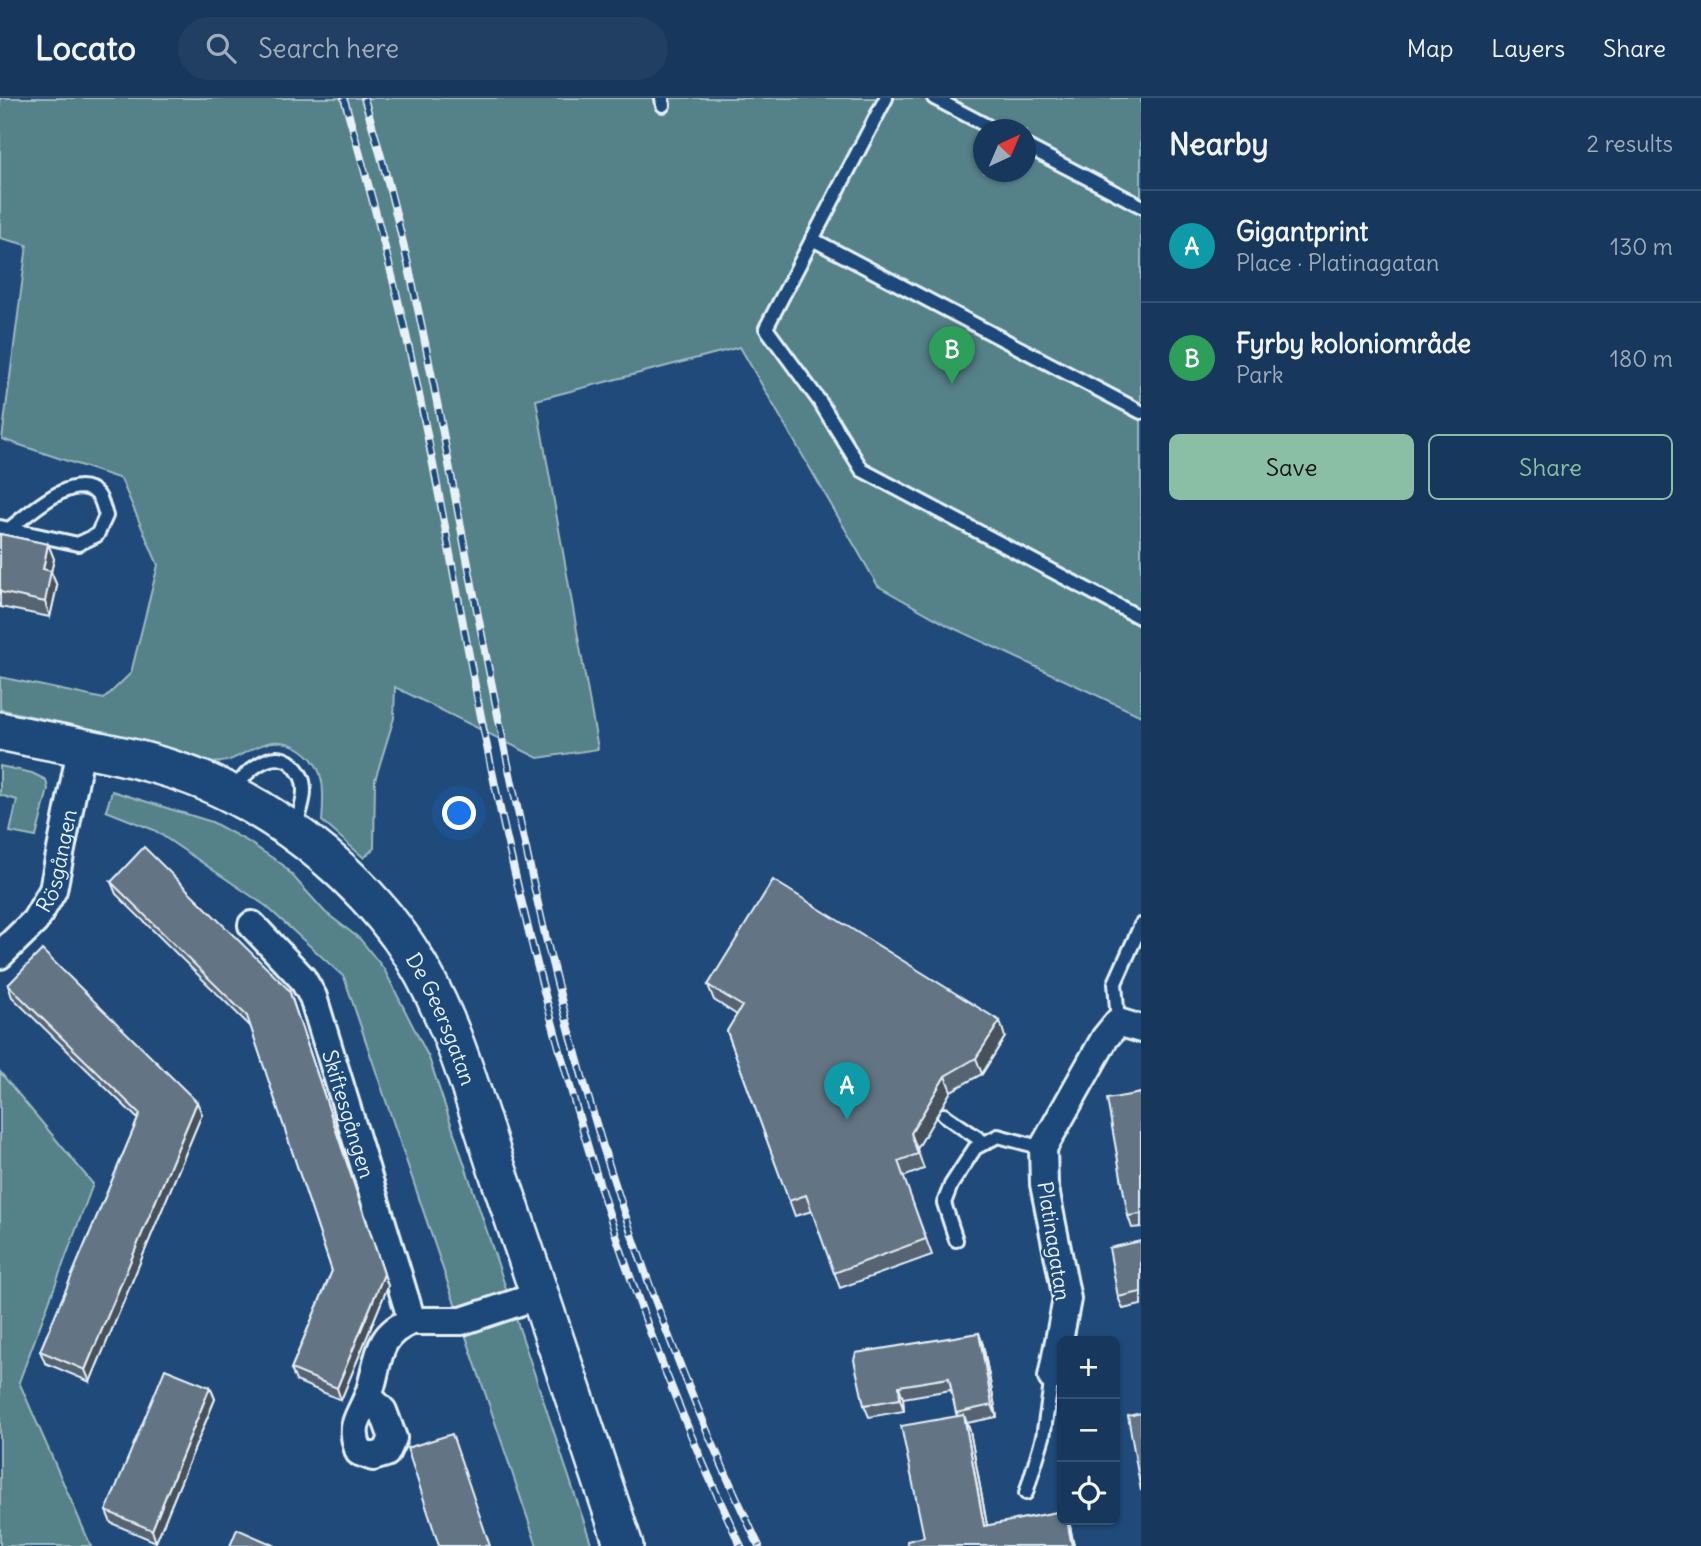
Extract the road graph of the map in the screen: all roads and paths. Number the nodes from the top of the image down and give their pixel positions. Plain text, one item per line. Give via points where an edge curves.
1 (886, 98) edge
2 (934, 98) edge
3 (974, 119) edge
4 (1036, 151) edge
5 (1141, 206) edge
6 (811, 239) junction
7 (1141, 412) edge
8 (4, 528) edge
9 (1141, 618) edge
10 (0, 731) edge
11 (81, 749) junction
12 (230, 793) junction
13 (294, 832) junction
14 (252, 925) dead end
15 (1141, 925) edge
16 (0, 955) edge
17 (1130, 1026) edge
18 (944, 1115) dead end
19 (985, 1143) junction
20 (1044, 1147) junction
21 (956, 1240) dead end
22 (540, 1295) junction
23 (412, 1321) junction
24 (1052, 1377) joint
25 (368, 1396) dead end
26 (1026, 1493) dead end
27 (624, 1546) edge

1 - 6 lane
2 - 3 lane
4 - 5 lane
6 - 7 lane
6 - 9 lane via 766,328 862,470
8 - 8 lane via 78,544 97,535 106,516 98,495 84,487 68,487
10 - 11 main road, De Geersgatan
11 - 12 main road, De Geersgatan via 144,763
11 - 16 street, Rösgången via 53,890 35,922
12 - 13 main road, De Geersgatan
12 - 13 lane via 256,763 269,758 289,763 302,777 303,796
13 - 22 main road, De Geersgatan via 354,884 401,938 446,1020
14 - 23 street, Skiftesgången via 302,978 313,997
15 - 17 lane via 1115,984
17 - 20 street, Platinagatan via 1105,1038
18 - 19 lane
19 - 20 lane via 998,1136
19 - 21 lane via 975,1148 944,1203
20 - 24 street, Platinagatan via 1044,1184 1067,1299
22 - 23 street via 462,1321
22 - 27 main road, De Geersgatan
23 - 25 street via 386,1340
24 - 26 lane via 1044,1437

